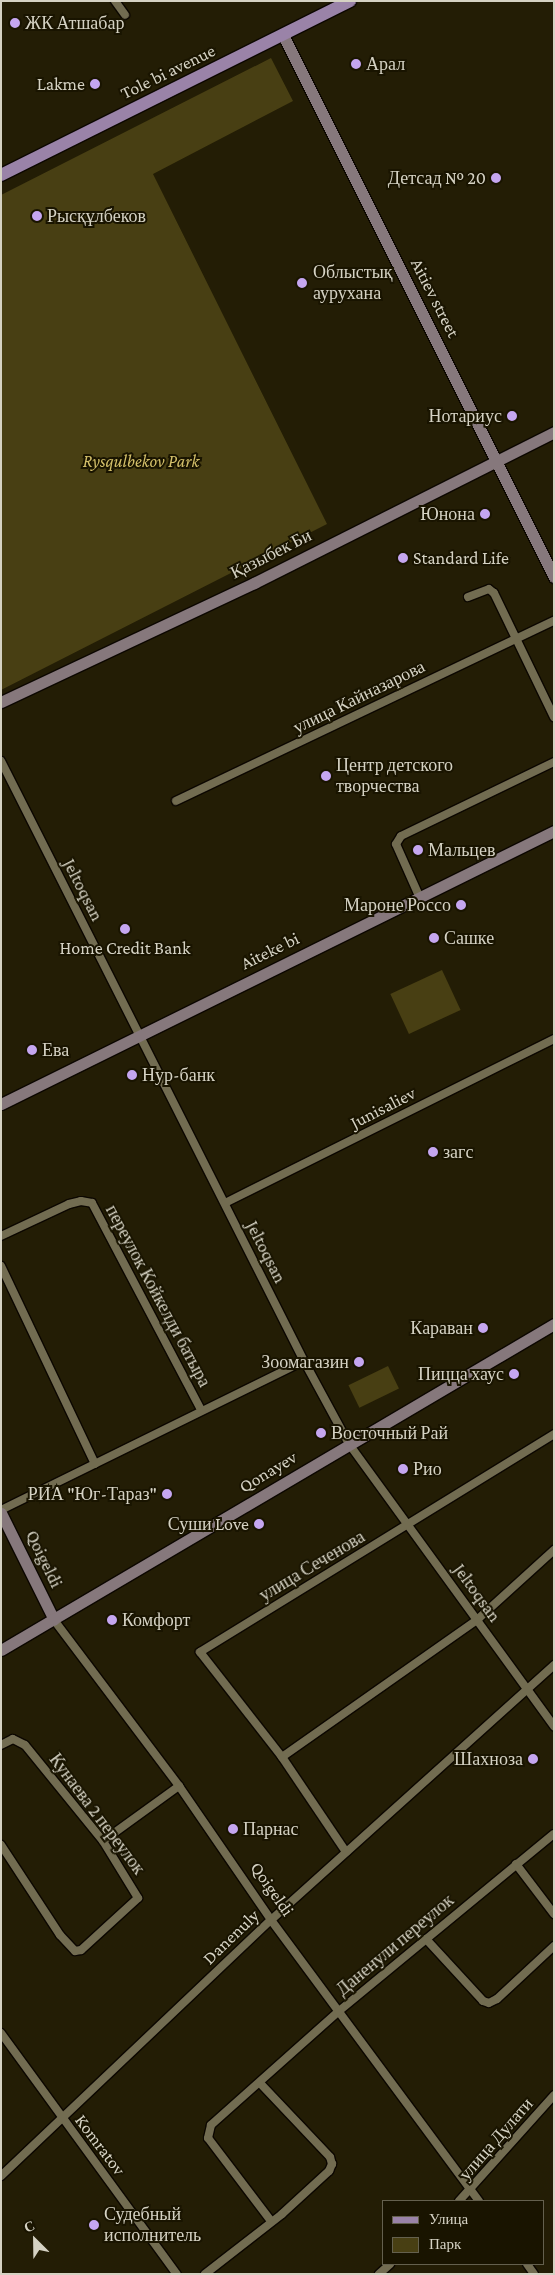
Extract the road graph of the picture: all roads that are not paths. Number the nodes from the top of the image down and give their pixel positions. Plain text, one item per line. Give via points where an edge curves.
1 (115, 1) edge
2 (350, 1) edge
3 (125, 15) dead end
4 (283, 35) junction
5 (1, 175) edge
6 (554, 432) edge
7 (496, 459) junction
8 (554, 577) edge
9 (468, 597) dead end
10 (554, 621) edge
11 (515, 639) junction
12 (1, 702) edge
13 (554, 717) edge
14 (1, 761) edge
15 (554, 762) edge
16 (176, 801) dead end
17 (554, 831) edge
18 (420, 898) junction
19 (138, 1034) junction
20 (554, 1039) edge
21 (1, 1104) edge
22 (225, 1203) junction
23 (1, 1236) edge
24 (1, 1266) edge
25 (554, 1324) edge
26 (304, 1361) junction
27 (201, 1410) junction
28 (554, 1434) edge
29 (349, 1444) junction
30 (95, 1464) junction
31 (1, 1511) edge
32 (410, 1525) junction
33 (554, 1550) edge
34 (478, 1619) junction
35 (54, 1620) junction
36 (1, 1650) edge
37 (554, 1665) edge
38 (528, 1688) junction
39 (554, 1726) edge
40 (1, 1745) edge
41 (282, 1757) junction
42 (179, 1786) junction
43 (554, 1834) edge
44 (103, 1841) junction
45 (1, 1845) edge
46 (346, 1852) junction
47 (516, 1864) junction
48 (554, 1914) edge
49 (271, 1920) junction
50 (426, 1939) junction
51 (554, 1946) edge
52 (339, 2011) junction
53 (1, 2033) edge
54 (260, 2083) junction
55 (554, 2095) edge
56 (62, 2118) junction
57 (1, 2176) edge
58 (471, 2190) junction
59 (460, 2200) edge
60 (478, 2200) edge
61 (271, 2221) junction
62 (389, 2265) edge
63 (177, 2274) edge
64 (205, 2274) edge
65 (379, 2274) edge

1 - 3 street
2 - 4 main road, Tole bi avenue
4 - 5 main road, Tole bi avenue
4 - 7 street, Aitiev street
6 - 7 street, Қазыбек Би
7 - 8 street, Aitiev street
7 - 12 street, Қазыбек Би via 254,583
9 - 11 street via 489,589
10 - 11 street, улица Кайназарова
11 - 13 street
11 - 16 street, улица Кайназарова
14 - 19 street, Jeltoqsan
15 - 18 street via 401,836 396,844
17 - 18 street, Aiteke bi
18 - 19 street, Aiteke bi
19 - 21 street, Aiteke bi
19 - 22 street, Jeltoqsan
20 - 22 street, Junisaliev
22 - 26 street, Jeltoqsan
23 - 27 street, переулок Койкелди батыра via 69,1204 81,1201 92,1204
24 - 30 street
25 - 29 street, Qonayev
26 - 27 street, переулок Койкелди батыра
26 - 29 street, Jeltoqsan
27 - 30 street, переулок Койкелди батыра
28 - 32 street, улица Сеченова
29 - 32 street, Jeltoqsan
29 - 35 street, Qonayev
30 - 31 street, переулок Койкелди батыра
31 - 35 street, Qoigeldi
32 - 34 street, Jeltoqsan
32 - 41 street, улица Сеченова via 200,1652
33 - 34 street
34 - 38 street, Jeltoqsan
34 - 41 street
35 - 36 street, Qonayev
35 - 42 street, Qoigeldi
37 - 38 street, Danenuly
38 - 39 street, Jeltoqsan
38 - 46 street, Danenuly
40 - 44 street, Кунаева 2 переулок via 13,1739 24,1745
41 - 46 street, улица Сеченова
42 - 44 street
42 - 49 street, Qoigeldi
43 - 47 street, Даненули переулок
44 - 45 street, Кунаева 2 переулок via 138,1898 81,1950 75,1951 60,1935
46 - 49 street, Danenuly
47 - 48 street
47 - 50 street, Даненули переулок
49 - 52 street, Qoigeldi
49 - 56 street, Danenuly
50 - 51 street via 482,2001 489,2002 497,2000
50 - 52 street, Даненули переулок
52 - 54 street, Даненули переулок
52 - 58 street, Qoigeldi
53 - 56 street, Komratov
54 - 61 street, Даненули переулок via 207,2131 208,2138
54 - 61 street via 330,2156 332,2164
55 - 58 street, улица Дулати
56 - 57 street, Danenuly
56 - 63 street, Komratov
58 - 59 street, улица Дулати
58 - 60 street, Qoigeldi
61 - 64 street
62 - 65 street

